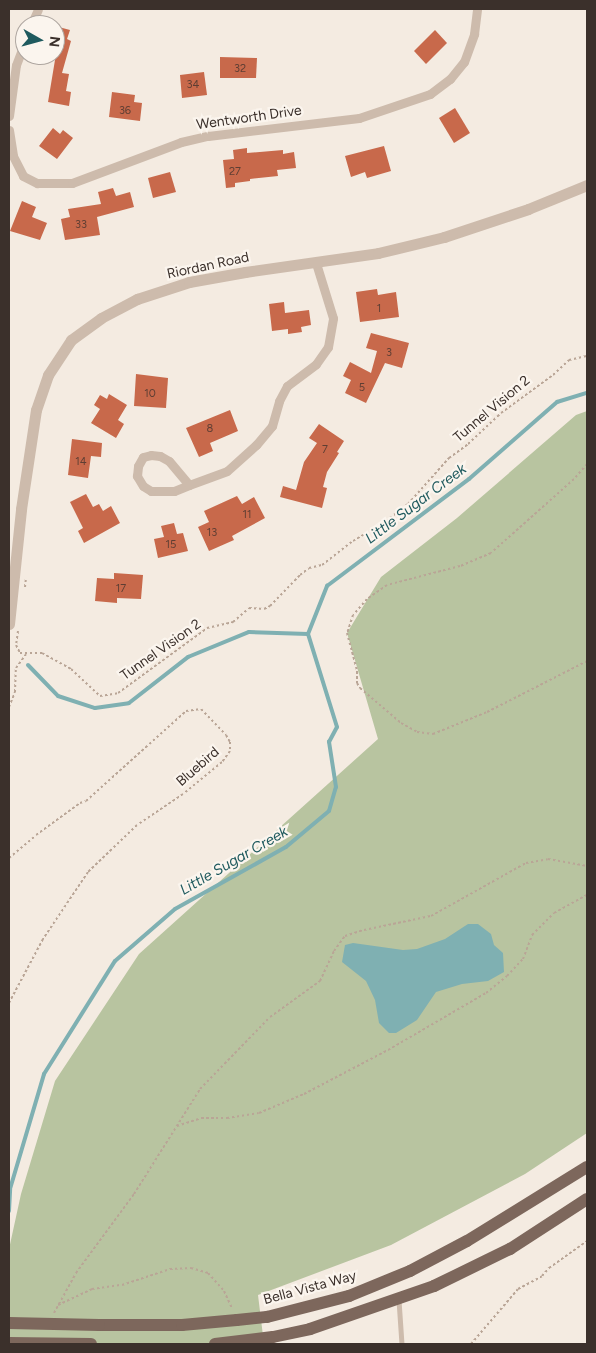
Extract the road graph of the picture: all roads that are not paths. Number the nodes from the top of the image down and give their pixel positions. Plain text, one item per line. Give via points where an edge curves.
1 (477, 9) edge
2 (16, 65) edge
3 (9, 116) edge
4 (9, 130) edge
5 (587, 184) edge
6 (316, 263) junction
7 (189, 485) junction
8 (14, 625) edge
9 (587, 1167) edge
10 (587, 1199) edge
11 (399, 1299) junction
12 (9, 1323) edge
13 (9, 1343) edge
14 (92, 1344) edge
15 (215, 1344) edge
16 (402, 1344) edge

1 - 4 street, Wentworth Drive via 474,34 464,62 450,78 430,94 359,118 181,142 72,183 37,183 23,176 14,156
2 - 3 street
5 - 6 street, Riordan Road via 444,237 378,253
6 - 7 street via 333,318 328,347 316,364 287,386 272,426 256,445 227,471
6 - 8 street, Riordan Road via 189,282 137,299 101,318 71,340 48,375 36,410 21,510
7 - 7 street via 174,491 152,491 143,486 137,476 138,466 143,458 160,456 169,461
9 - 12 main road, Bella Vista Way, bridge via 467,1241 410,1271 349,1296 291,1311 182,1325
10 - 11 main road via 510,1249 434,1286
11 - 15 main road via 310,1329 273,1338
11 - 16 lane
13 - 14 main road, bridge

